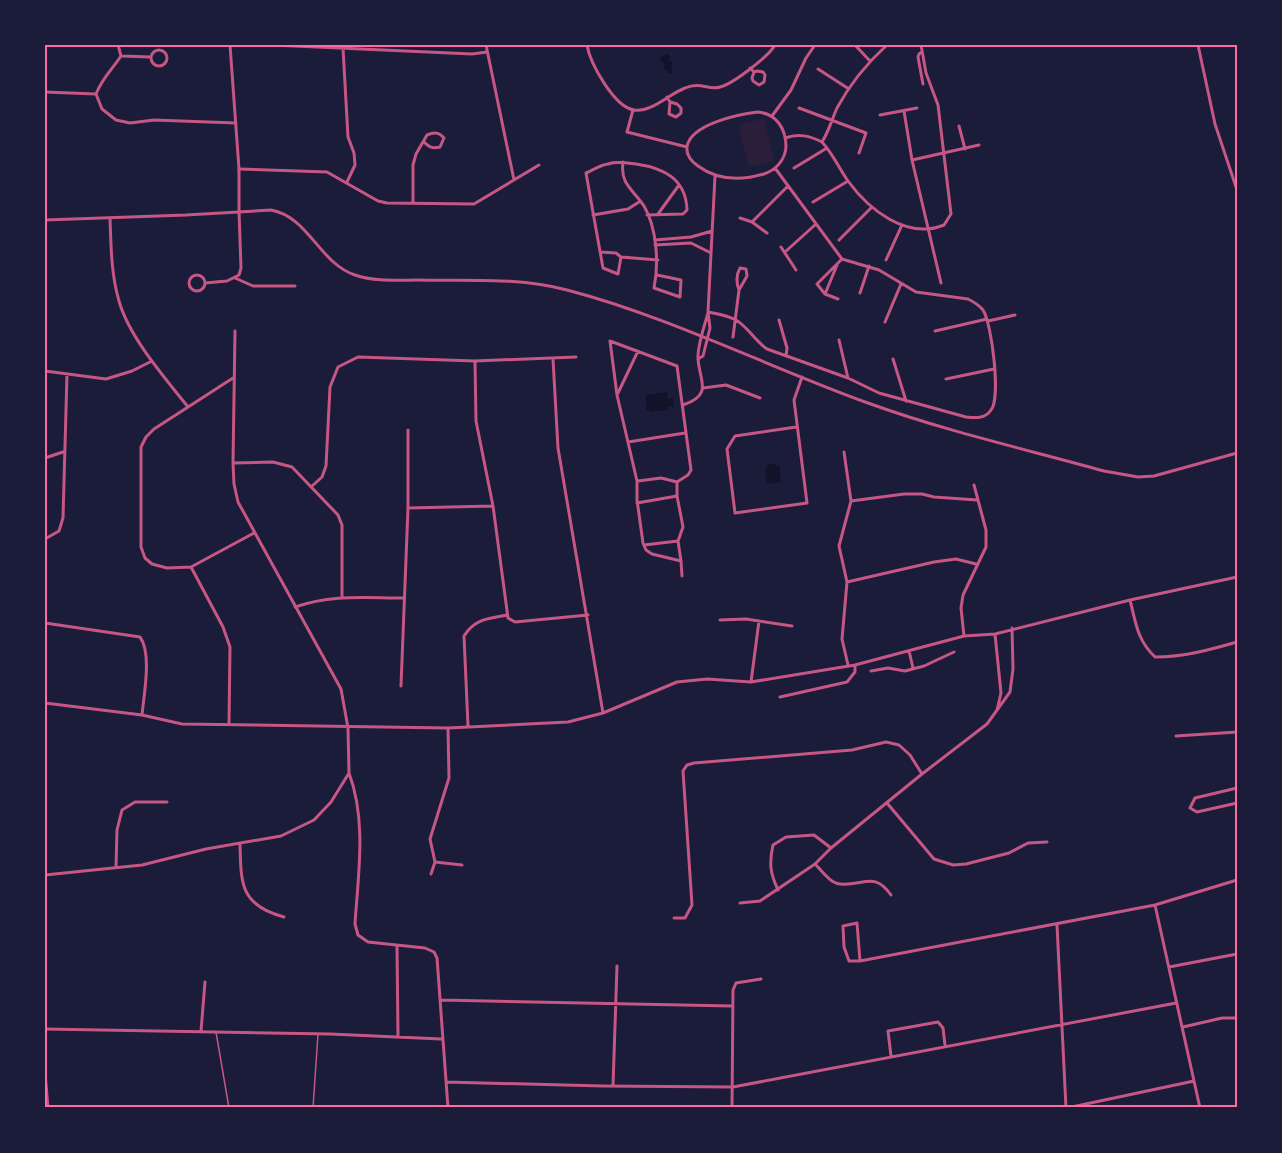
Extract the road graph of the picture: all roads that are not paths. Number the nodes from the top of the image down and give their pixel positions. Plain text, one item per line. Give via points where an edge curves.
1 (118, 45) edge
2 (230, 45) edge
3 (272, 45) edge
4 (486, 45) edge
5 (586, 45) edge
6 (775, 45) edge
7 (815, 45) edge
8 (855, 45) edge
9 (887, 45) edge
10 (921, 45) edge
11 (1198, 45) edge
12 (343, 48) junction
13 (487, 52) junction
14 (922, 52) junction
15 (121, 56) junction
16 (150, 57) junction
17 (870, 61) junction
18 (750, 68) junction
19 (818, 69) dead end
20 (754, 72) junction
21 (923, 84) dead end
22 (849, 89) junction
23 (45, 92) edge
24 (96, 94) junction
25 (667, 97) junction
26 (670, 102) junction
27 (799, 108) dead end
28 (917, 108) dead end
29 (633, 110) junction
30 (904, 111) junction
31 (880, 115) dead end
32 (772, 116) junction
33 (831, 120) junction
34 (236, 123) junction
35 (959, 126) dead end
36 (785, 138) junction
37 (424, 142) junction
38 (822, 142) junction
39 (979, 145) dead end
40 (687, 147) junction
41 (827, 148) junction
42 (965, 149) junction
43 (859, 153) dead end
44 (944, 154) junction
45 (912, 160) junction
46 (623, 162) junction
47 (539, 165) dead end
48 (775, 168) junction
49 (794, 168) dead end
50 (239, 169) junction
51 (715, 176) junction
52 (514, 180) junction
53 (848, 181) junction
54 (347, 182) junction
55 (679, 185) junction
56 (788, 186) junction
57 (1237, 190) edge
58 (640, 201) junction
59 (813, 202) dead end
60 (412, 203) junction
61 (872, 207) junction
62 (239, 211) junction
63 (658, 214) junction
64 (593, 215) junction
65 (647, 215) junction
66 (110, 218) junction
67 (740, 218) dead end
68 (45, 219) edge
69 (752, 222) junction
70 (816, 224) junction
71 (902, 225) junction
72 (928, 229) junction
73 (712, 231) junction
74 (766, 233) dead end
75 (654, 240) junction
76 (839, 240) dead end
77 (655, 245) junction
78 (781, 247) dead end
79 (600, 252) junction
80 (711, 252) junction
81 (785, 252) junction
82 (621, 257) junction
83 (842, 259) junction
84 (658, 260) junction
85 (886, 260) dead end
86 (838, 264) junction
87 (869, 266) junction
88 (795, 270) dead end
89 (657, 275) junction
90 (235, 278) junction
91 (205, 283) junction
92 (902, 284) junction
93 (941, 284) dead end
94 (296, 286) dead end
95 (739, 290) junction
96 (860, 293) dead end
97 (825, 294) junction
98 (838, 299) dead end
99 (708, 312) junction
100 (1016, 315) dead end
101 (736, 320) junction
102 (779, 320) dead end
103 (987, 320) junction
104 (885, 322) dead end
105 (235, 331) dead end
106 (934, 331) dead end
107 (702, 337) junction
108 (733, 337) dead end
109 (708, 339) junction
110 (839, 340) dead end
111 (638, 351) junction
112 (576, 357) dead end
113 (786, 357) junction
114 (553, 358) junction
115 (698, 359) junction
116 (893, 359) dead end
117 (152, 361) junction
118 (475, 361) junction
119 (994, 369) junction
120 (45, 371) edge
121 (67, 374) junction
122 (801, 377) junction
123 (233, 378) junction
124 (848, 378) junction
125 (946, 379) dead end
126 (703, 388) junction
127 (617, 394) junction
128 (760, 398) dead end
129 (906, 401) junction
130 (682, 405) junction
131 (188, 406) junction
132 (796, 427) junction
133 (408, 430) dead end
134 (685, 433) junction
135 (628, 442) junction
136 (64, 452) junction
137 (844, 452) dead end
138 (1237, 453) edge
139 (45, 458) edge
140 (233, 463) junction
141 (637, 481) junction
142 (677, 482) junction
143 (974, 485) dead end
144 (311, 487) junction
145 (677, 496) junction
146 (978, 500) junction
147 (851, 501) junction
148 (638, 503) junction
149 (493, 506) junction
150 (408, 508) junction
151 (255, 533) junction
152 (45, 539) edge
153 (678, 541) junction
154 (644, 545) junction
155 (681, 561) junction
156 (976, 564) junction
157 (191, 567) junction
158 (682, 576) dead end
159 (1237, 577) edge
160 (847, 582) junction
161 (342, 597) junction
162 (404, 598) junction
163 (1130, 600) junction
164 (295, 608) junction
165 (507, 615) junction
166 (588, 615) junction
167 (720, 620) dead end
168 (759, 621) junction
169 (45, 623) edge
170 (792, 626) dead end
171 (1012, 628) junction
172 (995, 634) junction
173 (964, 636) junction
174 (1237, 642) edge
175 (909, 651) junction
176 (954, 652) dead end
177 (855, 665) junction
178 (848, 666) junction
179 (914, 668) junction
180 (871, 671) dead end
181 (751, 682) junction
182 (401, 686) dead end
183 (780, 697) dead end
184 (45, 703) edge
185 (603, 713) junction
186 (142, 714) junction
187 (996, 715) junction
188 (229, 725) junction
189 (468, 726) junction
190 (348, 728) junction
191 (448, 728) junction
192 (1237, 732) edge
193 (1176, 736) dead end
194 (349, 773) junction
195 (922, 774) junction
196 (1237, 788) edge
197 (167, 802) dead end
198 (887, 803) junction
199 (1237, 804) edge
200 (1047, 842) dead end
201 (240, 844) junction
202 (831, 848) junction
203 (435, 862) junction
204 (815, 864) junction
205 (462, 865) dead end
206 (116, 867) junction
207 (431, 874) dead end
208 (45, 875) edge
209 (1237, 880) edge
210 (779, 890) junction
211 (891, 895) dead end
212 (740, 903) dead end
213 (1155, 904) junction
214 (284, 917) dead end
215 (674, 918) dead end
216 (1057, 925) junction
217 (397, 946) junction
218 (1237, 954) edge
219 (860, 961) junction
220 (617, 966) dead end
221 (1169, 967) junction
222 (761, 979) dead end
223 (205, 982) dead end
224 (440, 1000) junction
225 (616, 1003) junction
226 (1176, 1003) junction
227 (732, 1006) junction
228 (1237, 1018) edge
229 (1061, 1023) junction
230 (1183, 1027) junction
231 (45, 1029) edge
232 (201, 1031) junction
233 (216, 1031) junction
234 (318, 1033) junction
235 (399, 1036) junction
236 (441, 1039) junction
237 (945, 1046) junction
238 (891, 1056) junction
239 (45, 1072) edge
240 (1194, 1081) junction
241 (446, 1082) junction
242 (613, 1086) junction
243 (733, 1087) junction
244 (48, 1108) edge
245 (229, 1108) edge
246 (313, 1108) edge
247 (448, 1108) edge
248 (732, 1108) edge
249 (1067, 1108) edge
250 (1200, 1108) edge

1 - 15 street
2 - 34 street
3 - 12 street
4 - 13 street
5 - 29 street via 606,86
6 - 18 street
7 - 32 street
8 - 17 street
9 - 17 street
10 - 14 street
11 - 57 street via 1215,124
12 - 13 street
12 - 54 street via 348,137 355,165
13 - 52 street
14 - 21 street via 918,57
14 - 44 street via 936,98
15 - 16 street
15 - 24 street via 103,77
16 - 16 street via 159,50 167,58 157,67
17 - 22 street
18 - 20 street
18 - 25 street via 721,87 699,84
19 - 22 street
20 - 20 street via 753,81 762,84 763,72
22 - 33 street
23 - 24 street
24 - 34 street via 102,109 116,120 130,123
25 - 26 street
25 - 29 street
26 - 26 street via 681,108 676,117 669,114
27 - 33 street
28 - 30 street
29 - 40 street via 627,132
30 - 31 street
30 - 45 street
32 - 36 street
32 - 40 street via 758,111 726,118 698,132
33 - 38 street
33 - 43 street via 866,133
34 - 50 street
35 - 42 street
36 - 38 street via 801,135
36 - 48 street via 785,153
37 - 37 street via 427,135 435,133 444,138 435,149
37 - 60 street via 413,165
38 - 41 street
39 - 42 street
40 - 51 street via 694,163
41 - 49 street
41 - 53 street
42 - 44 street
44 - 45 street
44 - 72 street via 951,214 944,225
45 - 72 street
46 - 55 street via 662,169
46 - 58 street via 625,183
46 - 64 street via 586,173
47 - 52 street
48 - 51 street via 743,178
48 - 56 street
50 - 54 street via 327,172
50 - 62 street
51 - 73 street
52 - 60 street via 474,204
53 - 59 street
53 - 61 street
54 - 60 street via 378,201
55 - 63 street
55 - 63 street via 687,210 683,214
56 - 69 street
56 - 70 street
58 - 64 street via 628,209
58 - 65 street
61 - 71 street
61 - 76 street
62 - 66 street
62 - 90 street via 241,268
62 - 107 street via 283,212 333,262 354,274 380,279 550,285
63 - 65 street
64 - 79 street
65 - 75 street
66 - 68 street
66 - 117 street via 119,303
67 - 69 street
69 - 74 street
70 - 81 street
70 - 83 street
71 - 72 street
71 - 85 street
72 - 93 street
73 - 75 street
73 - 80 street
75 - 77 street
77 - 80 street via 691,243
77 - 84 street
78 - 81 street
79 - 82 street
79 - 82 street via 603,268 618,274
80 - 99 street
81 - 88 street
82 - 84 street
83 - 86 street
83 - 87 street
84 - 89 street
86 - 97 street
86 - 97 street via 817,284
87 - 92 street
87 - 96 street
89 - 89 street via 654,288 680,297 681,280
90 - 91 street
90 - 94 street via 253,286
91 - 91 street via 198,275 188,282 190,289 196,291
92 - 103 street via 916,292 968,299 976,303
92 - 104 street
95 - 95 street via 747,276 746,269 737,272
95 - 101 street
97 - 98 street
99 - 101 street
99 - 107 street
99 - 109 street
100 - 103 street
101 - 108 street
101 - 113 street via 757,342
102 - 113 street
103 - 106 street
103 - 119 street
105 - 123 street
107 - 109 street
107 - 115 street
109 - 115 street via 703,356
109 - 122 street
110 - 124 street
111 - 127 street
111 - 127 street via 610,341
111 - 130 street via 677,366
112 - 114 street
113 - 124 street
114 - 118 street
114 - 166 street via 558,447
115 - 126 street
116 - 129 street
117 - 121 street via 106,379
117 - 131 street
118 - 144 street via 358,357 338,367 330,387 326,466 322,477
118 - 149 street via 476,421
119 - 125 street
119 - 129 street via 996,399 986,415 966,417
120 - 121 street
121 - 136 street
122 - 132 street via 794,400
122 - 138 street via 921,421 1119,474 1154,476
123 - 131 street
123 - 140 street
124 - 129 street
126 - 128 street via 726,385
126 - 130 street via 697,398
127 - 135 street
130 - 134 street
131 - 157 street via 154,429 141,447 141,547 152,564
132 - 132 street via 735,436 727,449 735,513 807,503
133 - 150 street
134 - 135 street
134 - 142 street via 691,470
135 - 141 street
136 - 139 street
136 - 152 street via 62,525
137 - 147 street
140 - 144 street via 273,462 292,468
140 - 151 street via 238,502
141 - 142 street via 661,478
141 - 148 street
142 - 145 street
143 - 146 street
144 - 161 street via 338,515 342,525
145 - 148 street
145 - 153 street via 683,527
146 - 147 street via 904,494
146 - 156 street via 986,547
147 - 160 street via 839,546
148 - 154 street
149 - 150 street
149 - 165 street
150 - 162 street
151 - 157 street
151 - 164 street
153 - 154 street
153 - 155 street
154 - 155 street via 652,554
155 - 158 street
156 - 160 street via 956,559 934,562
156 - 173 street via 961,608
157 - 188 street via 230,647
159 - 163 street
160 - 178 street via 842,639
161 - 162 street
161 - 164 street via 316,600
162 - 182 street
163 - 171 street
163 - 174 street via 1138,635 1155,657 1175,657
164 - 190 street via 341,689
165 - 166 street via 515,622
165 - 189 street via 480,621 464,636
166 - 185 street
167 - 168 street
168 - 170 street
168 - 181 street
169 - 186 street via 140,637 146,655
171 - 172 street
171 - 187 street via 1010,692
172 - 173 street
172 - 187 street via 1001,693
173 - 175 street
175 - 177 street
175 - 179 street
176 - 179 street
177 - 178 street
177 - 183 street via 847,682
178 - 181 street
179 - 180 street
181 - 185 street via 677,682
184 - 186 street
185 - 189 street via 568,722
186 - 188 street via 182,724
187 - 195 street
188 - 190 street
189 - 191 street
190 - 191 street
190 - 194 street
191 - 203 street via 449,778 430,839
192 - 193 street
194 - 201 street via 314,820 281,836
194 - 217 street via 357,793 360,827 355,924 358,935 368,942
195 - 198 street
195 - 215 street via 899,745 886,742 852,750 687,765 683,771 692,905 685,918
196 - 199 street via 1195,798 1190,808 1197,812
197 - 206 street via 135,802 122,810
198 - 200 street via 934,859 953,865 1009,852 1028,843
198 - 202 street
201 - 206 street via 145,865
201 - 214 street via 243,885 250,898 259,909
202 - 204 street
202 - 210 street via 814,835 786,837 773,845 770,873
203 - 205 street
203 - 207 street
204 - 210 street
204 - 211 street via 839,884 877,881
206 - 208 street
209 - 213 street
210 - 212 street via 760,901
213 - 216 street
213 - 221 street
216 - 219 street
216 - 229 street
217 - 224 street via 434,952
217 - 235 street
218 - 221 street
219 - 219 street via 857,923 843,926 849,961
220 - 225 street
221 - 226 street
222 - 227 street via 736,983
223 - 232 street
224 - 225 street
224 - 236 street
225 - 227 street
225 - 242 street
226 - 229 street
226 - 230 street
227 - 243 street
228 - 230 street
229 - 237 street
229 - 249 street
230 - 240 street
231 - 232 street
232 - 233 street
233 - 234 street
233 - 245 lane
234 - 235 street
234 - 246 lane
235 - 236 street
236 - 241 street
237 - 238 street
237 - 238 street via 943,1028 938,1022 888,1031
238 - 243 street
239 - 244 street
240 - 249 street
240 - 250 street
241 - 242 street
241 - 247 street
242 - 243 street
243 - 248 street

